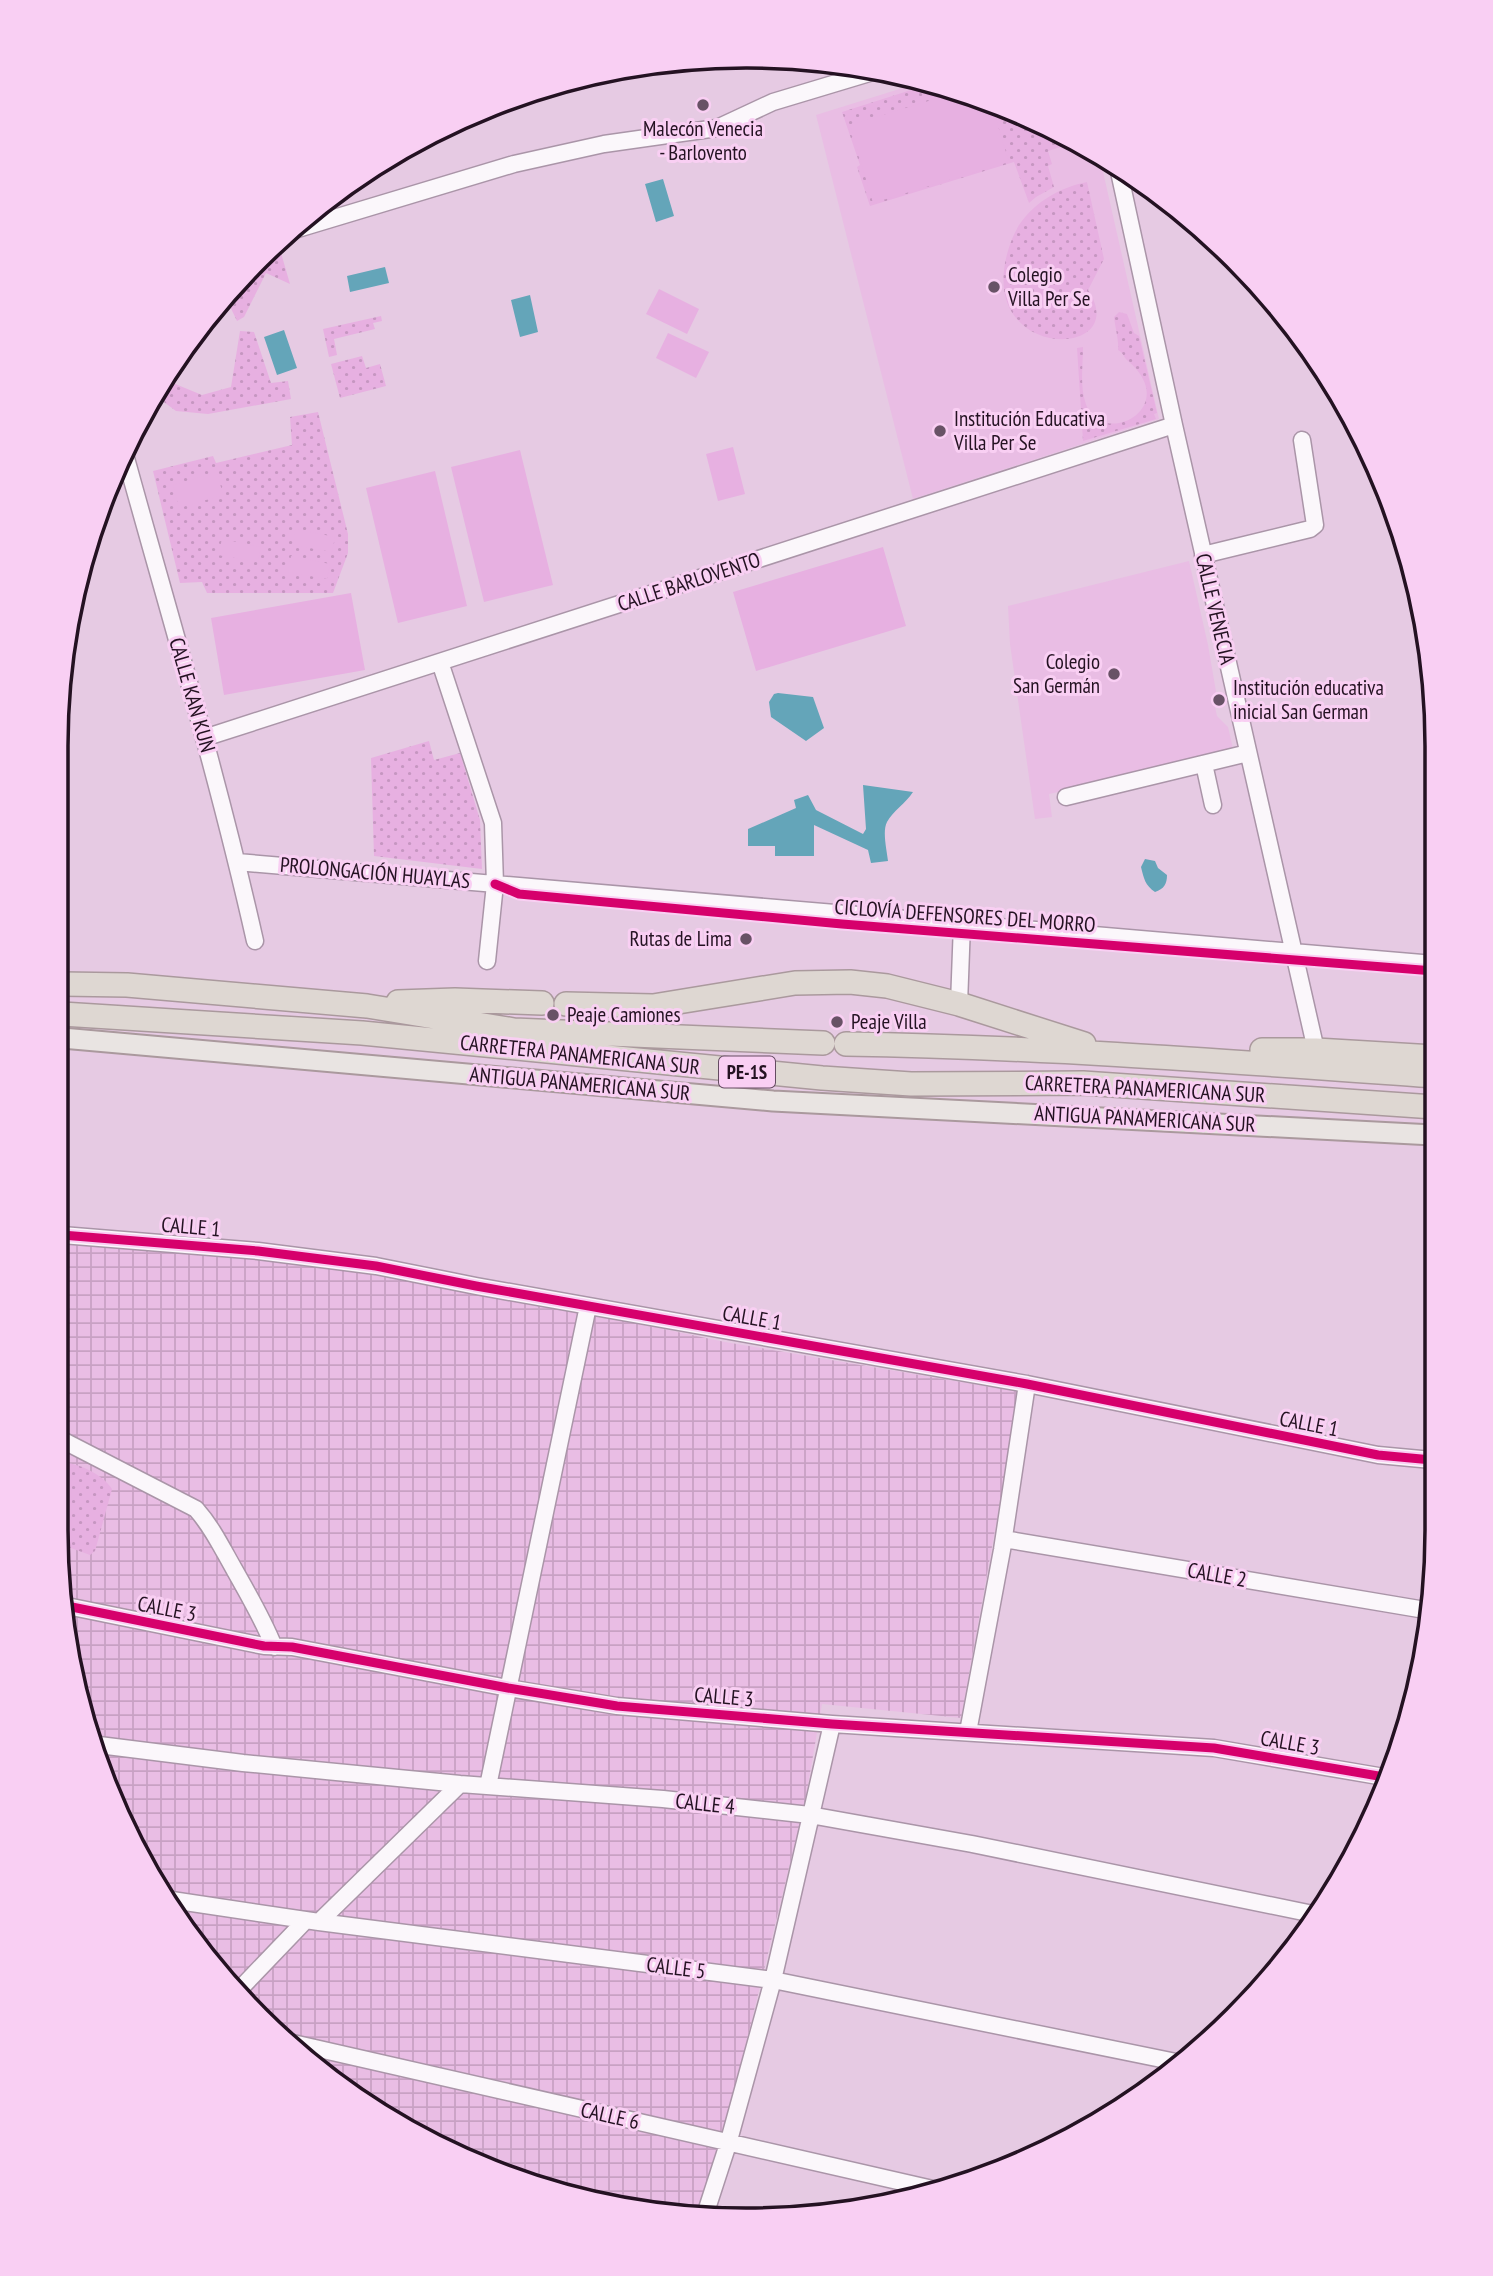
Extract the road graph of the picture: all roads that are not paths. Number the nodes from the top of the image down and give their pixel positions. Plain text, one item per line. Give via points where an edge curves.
1 (855, 77) edge
2 (1121, 182) edge
3 (315, 224) edge
4 (1174, 425) junction
5 (1302, 440) dead end
6 (129, 468) edge
7 (1203, 555) junction
8 (440, 662) junction
9 (204, 738) junction
10 (1248, 754) junction
11 (1204, 764) junction
12 (1066, 797) dead end
13 (1213, 805) dead end
14 (237, 862) junction
15 (495, 884) junction
16 (962, 924) junction
17 (255, 941) dead end
18 (1293, 953) junction
19 (487, 961) dead end
20 (1425, 963) edge
21 (68, 984) edge
22 (542, 1003) dead end
23 (566, 1004) dead end
24 (959, 1004) junction
25 (367, 1006) junction
26 (68, 1014) edge
27 (68, 1039) edge
28 (823, 1043) dead end
29 (846, 1044) dead end
30 (1316, 1050) junction
31 (1114, 1053) junction
32 (1139, 1055) junction
33 (1425, 1056) edge
34 (1425, 1075) edge
35 (1425, 1106) edge
36 (1425, 1135) edge
37 (68, 1235) edge
38 (588, 1306) junction
39 (1027, 1384) junction
40 (68, 1443) edge
41 (1425, 1459) edge
42 (1004, 1539) junction
43 (73, 1607) edge
44 (1420, 1609) edge
45 (274, 1647) junction
46 (508, 1688) junction
47 (831, 1724) junction
48 (968, 1732) junction
49 (103, 1746) edge
50 (1378, 1776) edge
51 (460, 1783) junction
52 (488, 1786) junction
53 (810, 1815) junction
54 (180, 1901) edge
55 (1305, 1913) edge
56 (313, 1921) junction
57 (773, 1980) junction
58 (244, 1985) edge
59 (307, 2045) edge
60 (1168, 2060) edge
61 (728, 2144) junction
62 (919, 2186) edge
63 (708, 2206) edge

1 - 3 street via 773,102 717,128 604,144 514,164
2 - 4 street, CALLE VENECIA
4 - 7 street, CALLE VENECIA
4 - 8 street, CALLE BARLOVENTO
5 - 7 street via 1315,525
6 - 9 street, CALLE KAN KUN
7 - 10 street, CALLE VENECIA
8 - 9 street, CALLE BARLOVENTO
8 - 15 street via 491,814
9 - 14 street, CALLE KAN KUN
10 - 11 street
10 - 18 street, CALLE VENECIA
11 - 12 street
11 - 13 street
14 - 15 street, PROLONGACIÓN HUAYLAS
14 - 17 street, CALLE KAN KUN
15 - 16 street, PROLONGACIÓN HUAYLAS
15 - 19 street
16 - 18 street, PROLONGACIÓN HUAYLAS
16 - 24 street
18 - 20 street, PROLONGACIÓN HUAYLAS
18 - 30 street, CALLE VENECIA
21 - 25 highway, CARRETERA PANAMERICANA SUR / PE-1S
22 - 25 highway, CARRETERA PANAMERICANA SUR / PE-1S via 455,1000
23 - 24 highway, CARRETERA PANAMERICANA SUR via 653,1006 794,983 850,982 887,985
24 - 31 highway, CARRETERA PANAMERICANA SUR
25 - 28 highway, CARRETERA PANAMERICANA SUR / PE-1S via 513,1030
26 - 35 highway, CARRETERA PANAMERICANA SUR / PE-1S via 362,1033 847,1080 1083,1083
27 - 36 main road, ANTIGUA PANAMERICANA SUR via 773,1101
29 - 31 highway, CARRETERA PANAMERICANA SUR
30 - 32 highway
30 - 33 highway
31 - 32 highway, CARRETERA PANAMERICANA SUR
32 - 34 highway, CARRETERA PANAMERICANA SUR
37 - 38 street, CALLE 1 via 376,1266
38 - 39 street, CALLE 1
38 - 46 street
39 - 41 street, CALLE 1 via 1378,1455
39 - 42 street
40 - 45 street via 196,1509 264,1621
42 - 44 street, CALLE 2
42 - 48 street
43 - 45 street, CALLE 3
45 - 46 street, CALLE 3
46 - 47 street, CALLE 3 via 617,1706
46 - 52 street
47 - 48 street, CALLE 3
47 - 53 street
48 - 50 street, CALLE 3 via 1214,1748
49 - 51 street, CALLE 4
51 - 52 street, CALLE 4
51 - 56 street
52 - 53 street, CALLE 4
53 - 55 street, CALLE 4
53 - 57 street
54 - 56 street, CALLE 5
56 - 57 street, CALLE 5
56 - 58 street
57 - 60 street, CALLE 5
57 - 61 street
59 - 61 street, CALLE 6
61 - 62 street, CALLE 6
61 - 63 street

